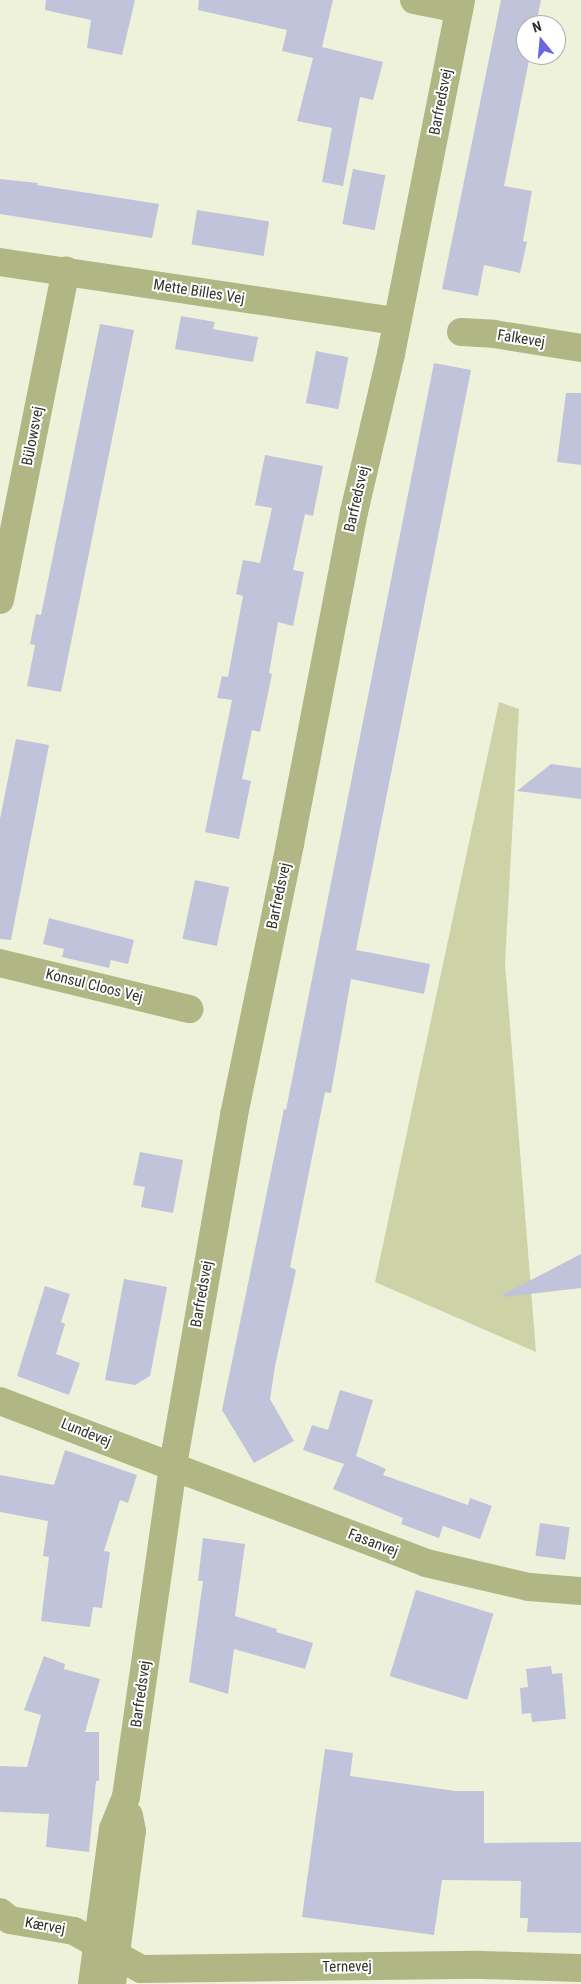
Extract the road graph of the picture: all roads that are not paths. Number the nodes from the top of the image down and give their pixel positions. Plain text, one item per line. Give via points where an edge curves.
1 (414, 0) edge
2 (460, 5) edge
3 (0, 262) edge
4 (66, 271) junction
5 (398, 321) junction
6 (461, 332) dead end
7 (581, 348) edge
8 (0, 600) edge
9 (0, 963) edge
10 (189, 1010) dead end
11 (0, 1401) edge
12 (173, 1465) junction
13 (581, 1591) edge
14 (0, 1912) edge
15 (107, 1950) junction
16 (581, 1968) edge
17 (92, 1984) edge
18 (112, 1984) edge

1 - 2 street
2 - 5 street, Barfredsvej
3 - 4 street, Mette Billes Vej
4 - 5 street, Mette Billes Vej
4 - 8 street, Bülowsvej
5 - 12 street, Barfredsvej via 354,512 292,834 247,1044
6 - 7 street, Falkevej
9 - 10 street, Konsul Cloos Vej
11 - 12 street, Lundevej
12 - 13 street, Fasanvej via 426,1563 529,1587
12 - 15 street, Barfredsvej via 126,1797 132,1831
14 - 15 street, Kærvej via 10,1920 74,1931
15 - 16 street, Ternevej via 141,1969 481,1965
15 - 17 street, Barfredsvej
15 - 18 street, Barfredsvej

